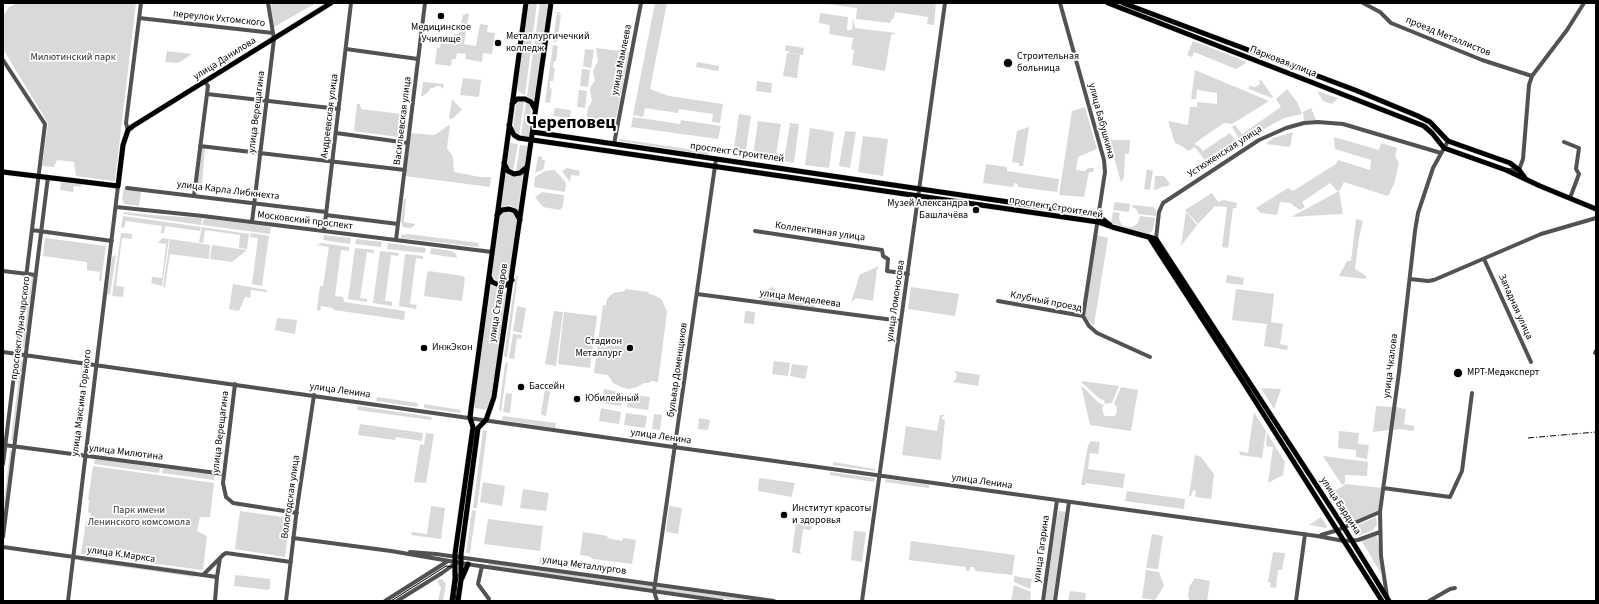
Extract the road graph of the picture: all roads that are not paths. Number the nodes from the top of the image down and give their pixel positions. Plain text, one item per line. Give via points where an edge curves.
1 (141, 3) edge
2 (268, 3) edge
3 (331, 3) edge
4 (351, 3) edge
5 (425, 3) edge
6 (526, 3) edge
7 (551, 3) edge
8 (641, 3) edge
9 (945, 3) edge
10 (1060, 3) edge
11 (1108, 3) edge
12 (1124, 3) edge
13 (1363, 3) edge
14 (1584, 3) edge
15 (139, 18) junction
16 (273, 33) junction
17 (274, 39) junction
18 (346, 49) junction
19 (418, 59) junction
20 (3, 60) edge
21 (1532, 76) junction
22 (205, 82) junction
23 (207, 94) junction
24 (267, 102) junction
25 (511, 105) junction
26 (338, 109) junction
27 (535, 109) junction
28 (509, 125) junction
29 (128, 130) junction
30 (533, 132) junction
31 (336, 133) junction
32 (531, 139) junction
33 (1448, 140) junction
34 (408, 142) junction
35 (1564, 142) dead end
36 (614, 144) junction
37 (200, 146) junction
38 (1444, 148) junction
39 (260, 153) junction
40 (1441, 153) junction
41 (716, 159) junction
42 (332, 161) junction
43 (504, 163) junction
44 (715, 166) junction
45 (527, 167) junction
46 (405, 170) junction
47 (1506, 170) junction
48 (1519, 170) junction
49 (3, 172) edge
50 (39, 176) junction
51 (48, 177) junction
52 (1527, 180) junction
53 (118, 186) junction
54 (127, 188) dead end
55 (920, 188) junction
56 (194, 196) junction
57 (919, 196) junction
58 (1570, 198) junction
59 (254, 203) junction
60 (116, 207) junction
61 (1596, 209) edge
62 (326, 214) junction
63 (1100, 215) junction
64 (496, 218) junction
65 (1596, 218) edge
66 (520, 220) junction
67 (252, 222) junction
68 (1098, 222) junction
69 (398, 224) junction
70 (1112, 227) junction
71 (32, 230) junction
72 (41, 231) junction
73 (324, 231) junction
74 (755, 231) dead end
75 (1149, 237) junction
76 (1156, 239) junction
77 (396, 240) junction
78 (112, 241) junction
79 (492, 252) junction
80 (1484, 259) junction
81 (28, 264) junction
82 (37, 265) junction
83 (3, 270) edge
84 (27, 274) junction
85 (908, 274) junction
86 (36, 275) junction
87 (489, 275) junction
88 (1410, 278) junction
89 (512, 280) junction
90 (697, 294) junction
91 (998, 301) dead end
92 (1083, 316) junction
93 (901, 321) junction
94 (3, 352) edge
95 (17, 354) junction
96 (25, 354) junction
97 (1150, 357) dead end
98 (1531, 362) dead end
99 (96, 365) junction
100 (1247, 383) junction
101 (235, 384) junction
102 (1472, 393) dead end
103 (314, 395) junction
104 (470, 418) junction
105 (486, 420) junction
106 (1272, 423) junction
107 (472, 427) junction
108 (4, 445) edge
109 (14, 446) junction
110 (675, 447) junction
111 (85, 455) junction
112 (3, 464) edge
113 (224, 474) junction
114 (881, 476) junction
115 (1383, 488) junction
116 (1057, 500) junction
117 (1069, 502) junction
118 (1380, 512) junction
119 (297, 513) junction
120 (1344, 528) junction
121 (1338, 530) junction
122 (1380, 532) junction
123 (1305, 534) junction
124 (1317, 536) junction
125 (3, 537) edge
126 (293, 538) junction
127 (1351, 540) junction
128 (1344, 541) junction
129 (3, 547) edge
130 (392, 551) junction
131 (72, 557) junction
132 (220, 558) junction
133 (458, 560) junction
134 (447, 561) junction
135 (291, 562) junction
136 (468, 564) junction
137 (482, 566) junction
138 (203, 575) junction
139 (217, 577) junction
140 (461, 580) junction
141 (656, 584) junction
142 (1455, 588) dead end
143 (654, 591) junction
144 (488, 599) dead end
145 (1388, 600) edge
146 (68, 601) edge
147 (215, 601) edge
148 (286, 601) edge
149 (385, 601) edge
150 (397, 601) edge
151 (452, 601) edge
152 (458, 601) edge
153 (657, 601) edge
154 (722, 601) edge
155 (774, 601) edge
156 (862, 601) edge
157 (1043, 601) edge
158 (1055, 601) edge
159 (1296, 601) edge
160 (1382, 601) edge
161 (1429, 601) edge

1 - 15 street
2 - 16 street, улица Верещагина
3 - 17 main road, улица Данилова
4 - 18 street, Андреевская улица
5 - 19 street, Васильевская улица
6 - 25 main road, улица Сталеваров
7 - 27 main road, улица Сталеваров
8 - 36 street, улица Мамлеева
9 - 55 street, улица Ломоносова
10 - 63 street, улица Бабушкина via 1104,160
11 - 38 main road, Парковая улица via 1424,126
12 - 33 main road, Парковая улица via 1418,116 1430,122
13 - 21 street, проезд Металлистов via 1380,12 1391,23 1482,60
14 - 21 street
15 - 16 street, переулок Ухтомского
15 - 29 street via 126,123
16 - 17 street, улица Верещагина
17 - 22 main road, улица Данилова
17 - 24 street, улица Верещагина
18 - 19 street
18 - 26 street, Андреевская улица
19 - 34 street, Васильевская улица
20 - 50 street, проспект Луначарского via 45,124
21 - 48 street via 1523,156
22 - 23 street via 208,86
22 - 29 main road, улица Данилова
23 - 24 street
23 - 37 street
24 - 26 street
24 - 39 street, улица Верещагина
25 - 27 main road via 517,100 525,99 531,102
25 - 28 main road, улица Сталеваров
26 - 31 street, Андреевская улица
27 - 30 main road, улица Сталеваров
28 - 32 main road via 514,136
28 - 43 main road, улица Сталеваров
29 - 53 main road via 123,145
30 - 32 main road, улица Сталеваров
30 - 36 main road, проспект Строителей
31 - 34 street
31 - 42 street, Андреевская улица
32 - 44 main road, проспект Строителей
32 - 45 main road, улица Сталеваров
33 - 38 street, улица Чкалова
33 - 48 main road via 1510,163
34 - 46 street, Васильевская улица
35 - 58 street via 1579,148 1576,169 1579,174
36 - 41 main road, проспект Строителей
37 - 39 street
37 - 56 street
38 - 40 street, улица Чкалова
38 - 47 main road
39 - 42 street
39 - 59 street, улица Верещагина
40 - 76 street, Устюженская улица via 1343,124 1299,124 1258,140 1163,203 1159,212
40 - 88 street, улица Чкалова via 1433,168 1418,213
41 - 44 street, бульвар Доменщиков
41 - 55 main road, проспект Строителей
42 - 46 street
42 - 62 street, Андреевская улица
43 - 45 main road via 508,171 514,174
43 - 64 main road, улица Сталеваров
44 - 57 main road, проспект Строителей
44 - 90 street, бульвар Доменщиков
45 - 66 main road, улица Сталеваров
46 - 69 street, Васильевская улица
47 - 48 street
47 - 52 main road
48 - 52 main road
49 - 50 main road
50 - 51 main road
50 - 71 street, проспект Луначарского
51 - 53 main road
51 - 72 street, проспект Луначарского
52 - 58 main road
53 - 60 street, улица Максима Горького
54 - 56 street, улица Карла Либкнехта
55 - 57 street, улица Ломоносова
55 - 63 main road, проспект Строителей
56 - 59 street, улица Карла Либкнехта
57 - 68 main road, проспект Строителей
57 - 85 street, улица Ломоносова
58 - 61 main road
59 - 62 street, улица Карла Либкнехта
59 - 67 street, улица Верещагина
60 - 67 street, Московский проспект
60 - 78 street, улица Максима Горького
62 - 69 street, улица Карла Либкнехта
62 - 73 street, Андреевская улица
63 - 68 street, улица Бабушкина
63 - 70 main road, проспект Строителей
64 - 66 main road via 502,210 509,209 515,211
64 - 79 main road, улица Сталеваров
65 - 80 street via 1541,234
66 - 89 main road, улица Сталеваров
67 - 73 street, Московский проспект
68 - 70 main road, проспект Строителей
68 - 92 street, улица Бабушкина
69 - 77 street, Васильевская улица
70 - 75 main road
71 - 72 street
71 - 81 street, проспект Луначарского
72 - 78 street
72 - 82 street, проспект Луначарского
73 - 77 street, Московский проспект
74 - 85 street, Коллективная улица via 882,250 883,256 888,259 887,271
75 - 76 main road
75 - 100 main road, улица Бардина
76 - 100 main road, улица Бардина
77 - 79 street, Московский проспект
78 - 99 street, улица Максима Горького
79 - 87 main road, улица Сталеваров
80 - 88 street via 1434,280
80 - 98 street, Западная улица
81 - 82 street, проспект Луначарского
81 - 84 street, проспект Луначарского
82 - 86 street, проспект Луначарского
83 - 84 street
84 - 86 street
84 - 95 street, проспект Луначарского
85 - 93 street, улица Ломоносова
86 - 96 street, проспект Луначарского
87 - 89 main road via 492,282 499,286 504,286
87 - 104 main road, улица Сталеваров
88 - 115 street, улица Чкалова
89 - 105 main road, улица Сталеваров via 494,397
90 - 93 street, улица Менделеева
90 - 110 street, бульвар Доменщиков
91 - 92 street, Клубный проезд
92 - 97 street, Клубный проезд via 1097,333
93 - 114 street, улица Ломоносова
94 - 95 street, улица Ленина
95 - 96 street, улица Ленина
95 - 108 street, проспект Луначарского
96 - 99 street, улица Ленина
96 - 109 street, проспект Луначарского
99 - 101 street, улица Ленина
99 - 111 street, улица Максима Горького
100 - 106 main road, улица Бардина
101 - 103 street, улица Ленина
101 - 113 street, улица Верещагина
102 - 115 street via 1462,471 1450,497
103 - 104 street, улица Ленина
103 - 119 street, Вологодская улица
104 - 105 street, улица Ленина
104 - 107 main road, улица Сталеваров
105 - 107 street
105 - 110 street, улица Ленина
105 - 133 main road, улица Сталеваров via 478,428
106 - 120 main road, улица Бардина
106 - 121 main road, улица Бардина
107 - 133 main road, улица Сталеваров
108 - 109 street, улица Милютина
108 - 112 street, проспект Луначарского
109 - 111 street, улица Милютина
109 - 125 street, проспект Луначарского
110 - 114 street, улица Ленина
110 - 141 street, бульвар Доменщиков
111 - 113 street, улица Милютина
111 - 131 street, улица Максима Горького
113 - 119 street, улица Верещагина via 226,497 233,503
114 - 116 street, улица Ленина
114 - 156 street, улица Ломоносова
115 - 118 street, улица Чкалова
116 - 117 street, улица Ленина
116 - 157 street, улица Гагарина
117 - 123 street, улица Ленина
117 - 158 street, улица Гагарина
118 - 120 street, улица Ленина
118 - 122 street, улица Чкалова
119 - 126 street, Вологодская улица
120 - 121 street, улица Ленина
120 - 127 main road, улица Бардина
121 - 124 street, улица Ленина
121 - 128 main road, улица Бардина
122 - 127 street, улица Ленина
122 - 145 street, улица Чкалова
123 - 124 street, улица Ленина
123 - 159 street
124 - 128 street, улица Ленина
126 - 130 street, улица Металлургов
126 - 135 street, Вологодская улица
127 - 128 street, улица Ленина
127 - 145 main road, улица Бардина
128 - 160 main road, улица Бардина
129 - 131 street, улица К.Маркса
130 - 133 street, улица Металлургов
130 - 134 street, улица Металлургов
131 - 138 street, улица К.Маркса
131 - 146 street, улица Максима Горького
132 - 135 street via 226,553
132 - 138 street
132 - 139 street
133 - 134 street
133 - 136 street, улица Металлургов
133 - 140 main road, улица Сталеваров
133 - 141 street, улица Металлургов
133 - 150 street
133 - 151 main road, улица Сталеваров
134 - 149 street
135 - 148 street, Вологодская улица
136 - 137 street, улица Металлургов
136 - 140 main road
137 - 143 street, улица Металлургов
137 - 144 street via 478,584
138 - 139 street, улица К.Маркса
139 - 147 street
140 - 152 main road, улица Сталеваров
141 - 143 street, бульвар Доменщиков
141 - 155 street, улица Металлургов
142 - 161 street
143 - 153 street
143 - 154 street, улица Металлургов

